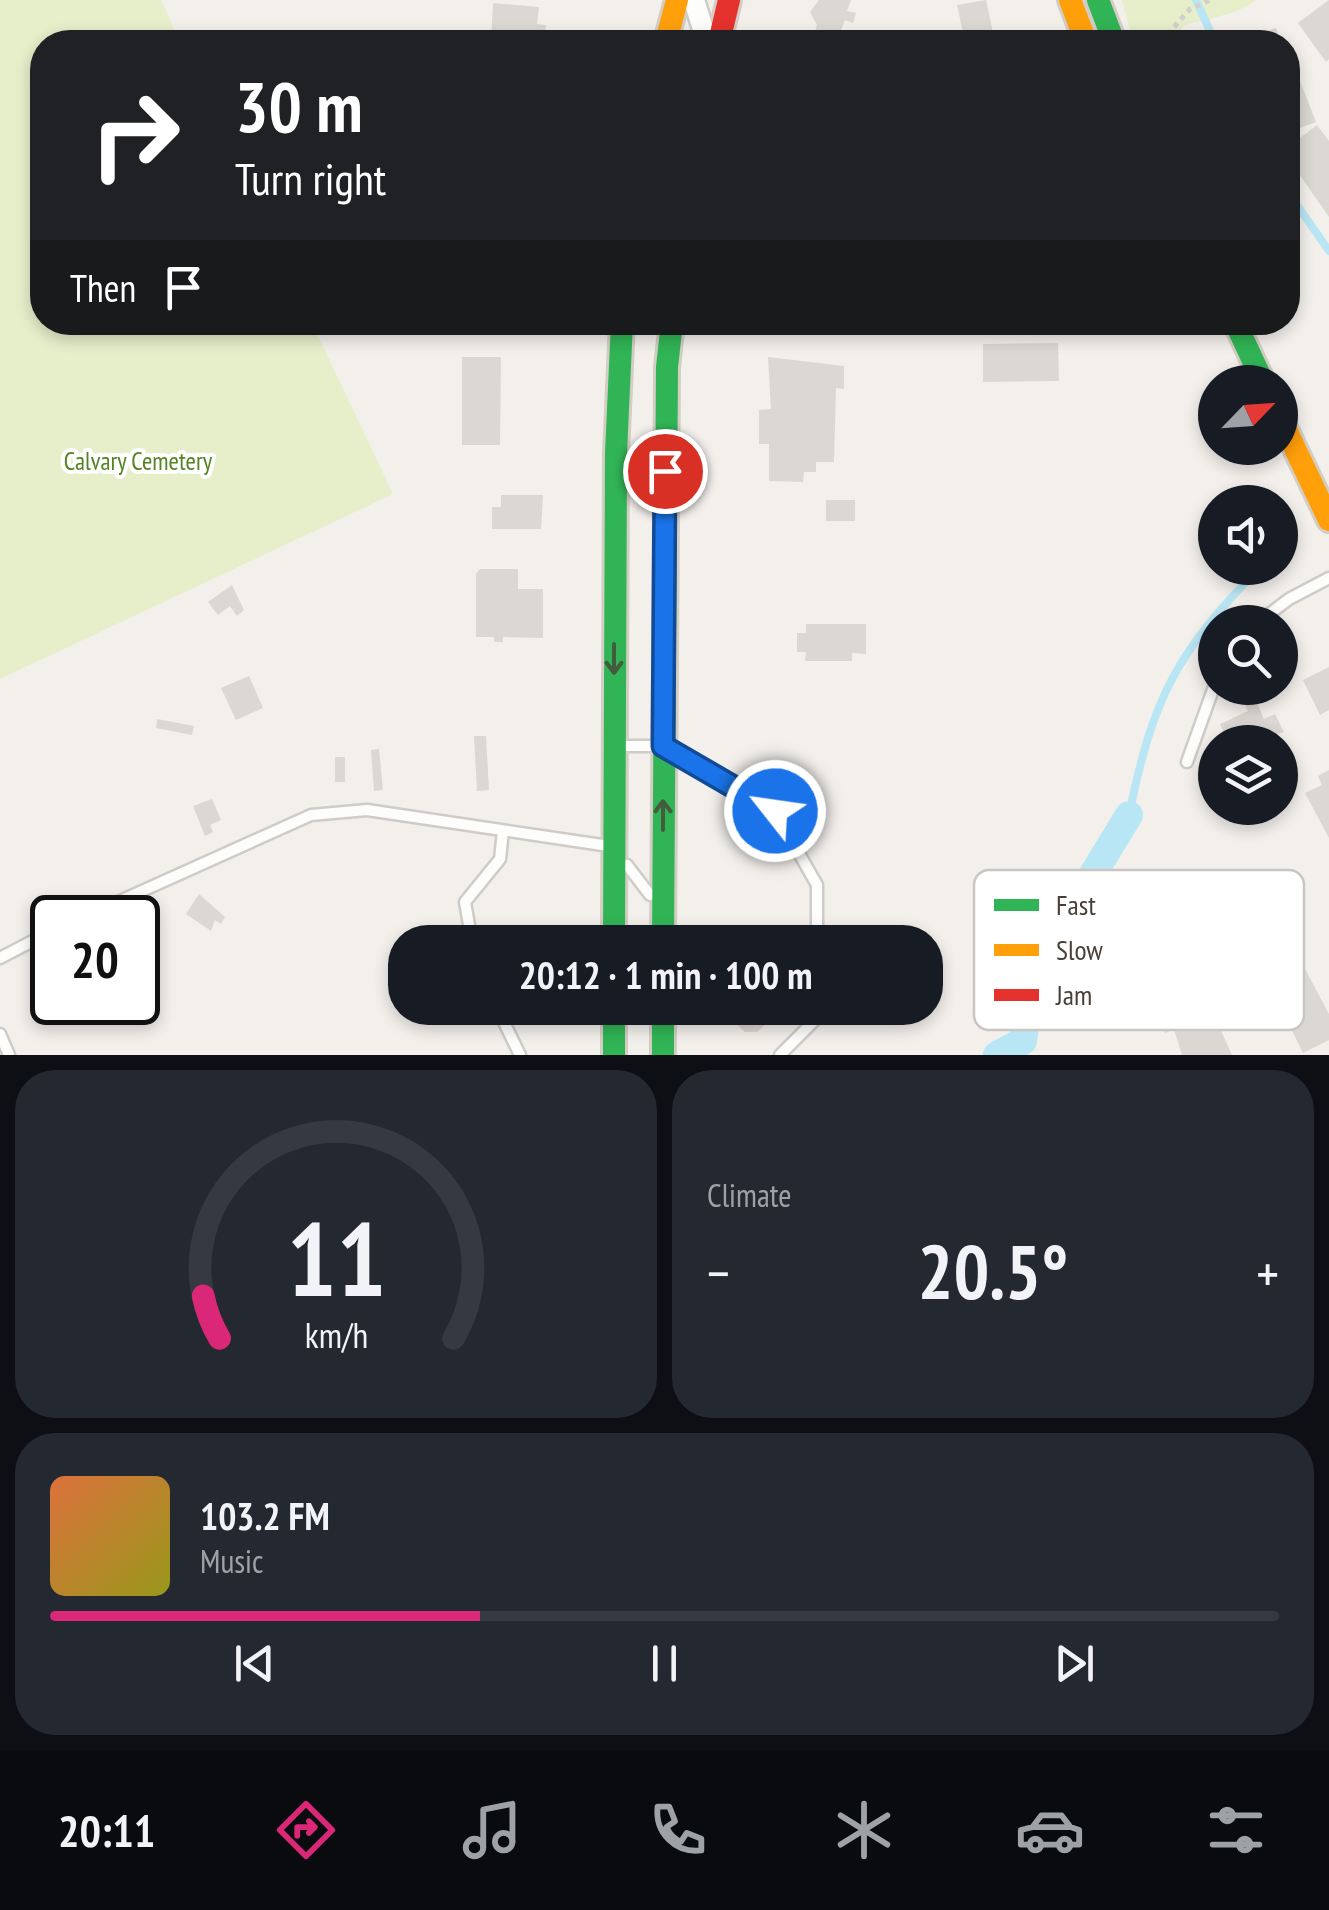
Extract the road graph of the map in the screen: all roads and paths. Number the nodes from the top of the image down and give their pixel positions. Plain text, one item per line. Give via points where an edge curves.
1 (678, 0) edge
2 (694, 0) edge
3 (729, 0) edge
4 (1070, 0) edge
5 (1098, 0) edge
6 (1209, 1) edge
7 (669, 30) edge
8 (703, 30) edge
9 (722, 30) edge
10 (1081, 30) edge
11 (1109, 30) edge
12 (1172, 30) edge
13 (623, 335) edge
14 (668, 335) edge
15 (1240, 335) edge
16 (1256, 365) edge
17 (1298, 455) edge
18 (1329, 520) edge
19 (1329, 578) edge
20 (1286, 605) edge
21 (1207, 705) edge
22 (614, 746) junction
23 (663, 746) junction
24 (1187, 762) dead end
25 (503, 831) junction
26 (614, 847) junction
27 (133, 895) edge
28 (663, 912) junction
29 (469, 925) edge
30 (614, 925) edge
31 (663, 925) edge
32 (817, 925) edge
33 (30, 942) edge
34 (0, 958) edge
35 (505, 1025) edge
36 (614, 1025) edge
37 (663, 1025) edge
38 (810, 1025) edge
39 (0, 1034) edge
40 (10, 1055) edge
41 (520, 1055) edge
42 (614, 1055) edge
43 (663, 1055) edge
44 (780, 1055) edge

1 - 7 main road
2 - 8 street
3 - 9 main road
4 - 10 main road
5 - 11 main road
6 - 12 path
13 -> 22 main road
14 - 23 main road via 658,367
15 - 16 main road
17 - 18 main road
19 - 20 lane
21 - 24 lane
22 - 23 lane
22 - 26 main road
28 -> 23 main road
23 - 32 lane via 775,811 817,885
25 - 26 lane
25 - 27 lane via 367,810 310,815
25 - 29 lane via 500,859 465,902
26 - 28 lane
26 - 30 main road
28 - 31 main road
33 - 34 lane
35 - 41 lane
36 - 42 main road
37 - 43 main road
38 - 44 lane
39 - 40 lane

